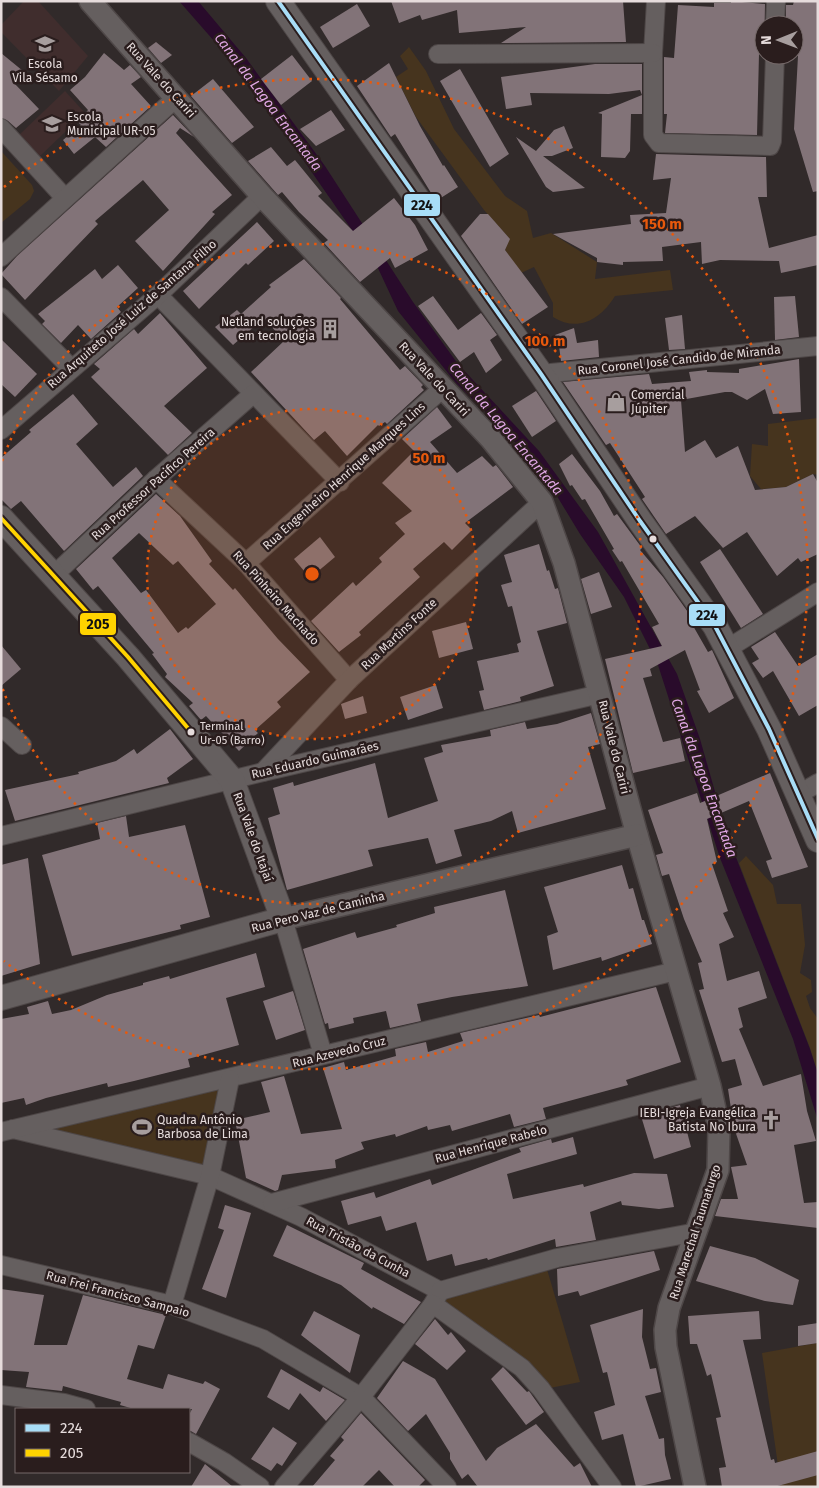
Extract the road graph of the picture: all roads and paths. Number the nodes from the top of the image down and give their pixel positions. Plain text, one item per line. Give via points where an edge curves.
1 (90, 1) edge
2 (278, 1) edge
3 (656, 1) edge
4 (776, 1) edge
5 (775, 15) edge
6 (653, 53) junction
7 (438, 54) dead end
8 (774, 65) edge
9 (177, 97) junction
10 (1, 128) edge
11 (262, 196) junction
12 (65, 198) junction
13 (1, 257) edge
14 (158, 295) junction
15 (1, 297) edge
16 (818, 346) edge
17 (71, 368) junction
18 (541, 374) junction
19 (442, 388) junction
20 (253, 394) junction
21 (1, 430) edge
22 (156, 479) junction
23 (340, 482) junction
24 (542, 502) junction
25 (1, 518) edge
26 (246, 563) junction
27 (54, 575) junction
28 (818, 592) edge
29 (727, 649) junction
30 (349, 680) junction
31 (600, 694) junction
32 (1, 726) edge
33 (22, 745) dead end
34 (263, 772) junction
35 (232, 780) junction
36 (808, 789) edge
37 (637, 835) junction
38 (1, 836) edge
39 (818, 840) edge
40 (283, 920) junction
41 (676, 971) junction
42 (1, 998) edge
43 (323, 1055) junction
44 (230, 1079) junction
45 (710, 1086) junction
46 (7, 1131) edge
47 (210, 1176) junction
48 (272, 1203) junction
49 (697, 1232) junction
50 (1, 1265) edge
51 (436, 1297) junction
52 (172, 1305) junction
53 (1, 1396) edge
54 (361, 1397) junction
55 (82, 1408) edge
56 (190, 1443) edge
57 (260, 1487) edge
58 (284, 1487) edge
59 (447, 1487) edge
60 (612, 1487) edge
61 (695, 1487) edge

1 - 9 street, Rua Vale do Cariri
2 - 18 main road
3 - 6 street
4 - 5 street
6 - 7 street
6 - 8 street via 653,135 663,144 770,146
9 - 11 street, Rua Vale do Cariri
9 - 12 street
10 - 12 street
11 - 14 street, Rua Arquiteto José Luiz de Santana Filho
11 - 19 street, Rua Vale do Cariri
12 - 13 street
14 - 17 street, Rua Arquiteto José Luiz de Santana Filho
14 - 20 street
15 - 17 street
16 - 18 street, Rua Coronel José Candido de Miranda
17 - 21 street, Rua Arquiteto José Luiz de Santana Filho
18 - 29 main road
19 - 23 street, Rua Engenheiro Henrique Marques Lins
19 - 24 street, Rua Vale do Cariri via 490,438
20 - 22 street, Rua Professor Pacifico Pereira
20 - 23 street
22 - 26 street, Rua Pinheiro Machado
22 - 27 street, Rua Professor Pacifico Pereira
23 - 26 street, Rua Engenheiro Henrique Marques Lins
24 - 30 street, Rua Martins Fonte
24 - 31 street, Rua Vale do Cariri via 564,563
25 - 27 main road, Rua Vale do Itajaí
26 - 30 street, Rua Pinheiro Machado
27 - 35 main road, Rua Vale do Itajaí
28 - 29 street
29 - 36 main road via 769,729
30 - 34 street, Rua Martins Fonte
31 - 34 street, Rua Eduardo Guimarães
31 - 37 street, Rua Vale do Cariri
32 - 33 street
34 - 35 street, Rua Eduardo Guimarães
35 - 38 street, Rua Eduardo Guimarães
35 - 40 main road, Rua Vale do Itajaí
36 - 39 main road
37 - 40 street, Rua Pero Vaz de Caminha
37 - 41 street, Rua Marechal Taumaturgo
40 - 42 main road, Rua Pero Vaz de Caminha
40 - 43 street, Rua Vale do Itajaí
41 - 43 street, Rua Azevedo Cruz
41 - 45 street, Rua Marechal Taumaturgo
43 - 44 street, Rua Azevedo Cruz
44 - 46 street, Rua Azevedo Cruz
44 - 47 street
45 - 48 street, Rua Henrique Rabelo
45 - 49 street, Rua Marechal Taumaturgo via 719,1128 718,1170
46 - 47 street, Rua Tristão da Cunha
47 - 48 street, Rua Tristão da Cunha
47 - 52 street
48 - 51 street, Rua Tristão da Cunha
49 - 51 street via 557,1258
49 - 61 street, Rua Marechal Taumaturgo via 669,1308 665,1330
50 - 52 street, Rua Frei Francisco Sampaio
51 - 54 street
51 - 60 street, Rua Tristão da Cunha via 522,1368
52 - 54 street, Rua Frei Francisco Sampaio via 263,1339
53 - 55 street
54 - 58 street
54 - 59 street, Rua Frei Francisco Sampaio
56 - 57 street

